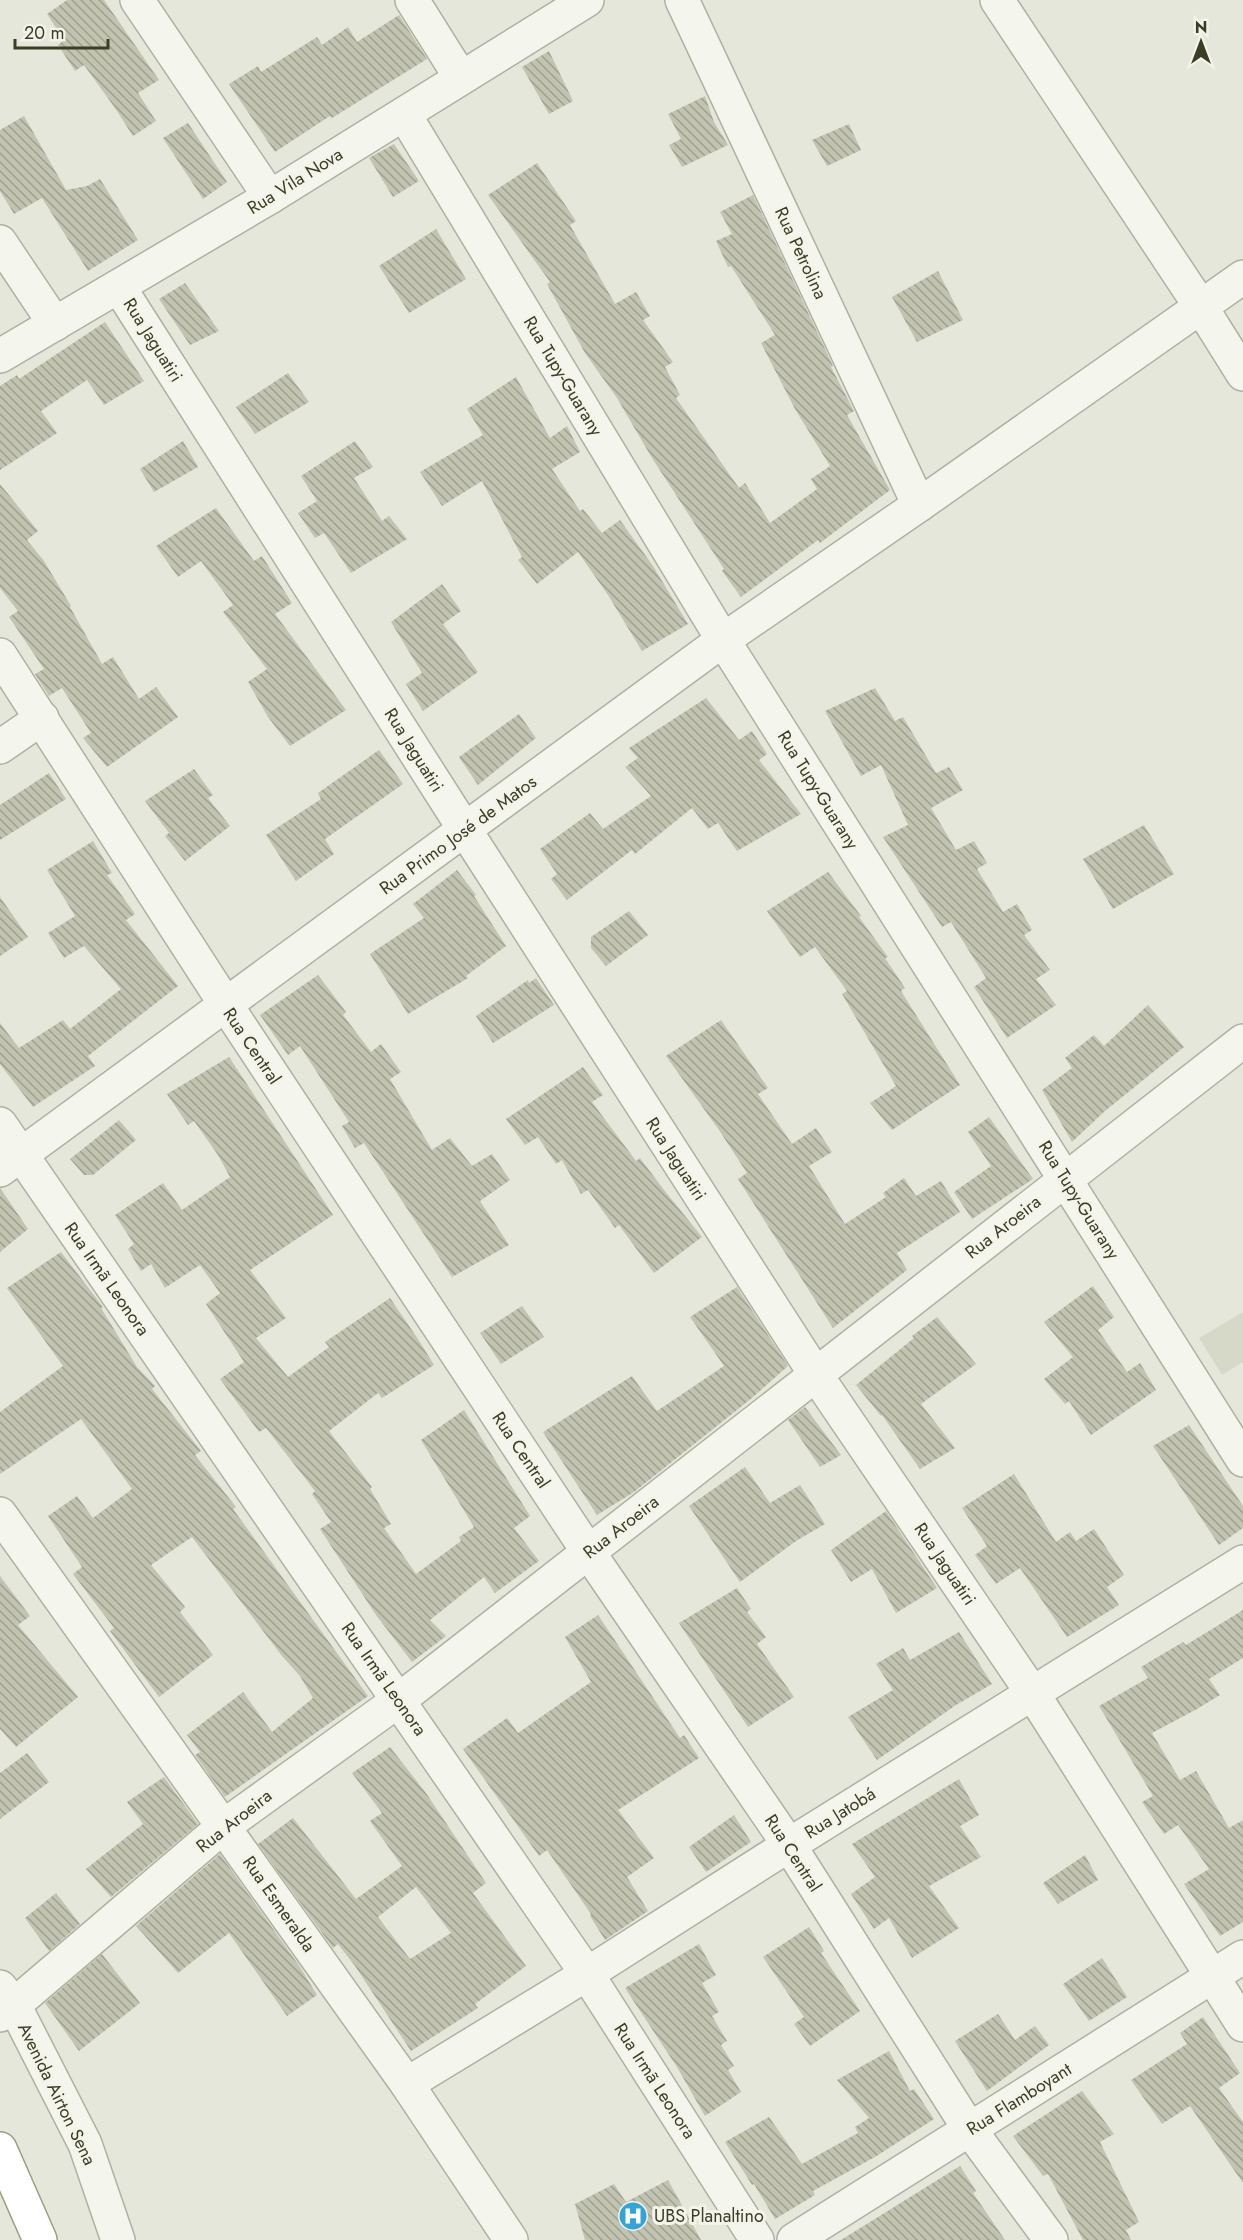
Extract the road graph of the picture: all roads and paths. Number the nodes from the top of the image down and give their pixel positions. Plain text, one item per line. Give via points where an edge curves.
1 (137, 0) edge
2 (412, 0) edge
3 (587, 0) edge
4 (682, 0) edge
5 (997, 0) edge
6 (461, 78) junction
7 (404, 114) junction
8 (270, 197) junction
9 (0, 242) edge
10 (1243, 277) edge
11 (119, 287) junction
12 (1201, 307) junction
13 (55, 324) junction
14 (0, 356) edge
15 (1243, 374) edge
16 (919, 505) junction
17 (723, 640) junction
18 (0, 655) edge
19 (42, 718) junction
20 (0, 747) edge
21 (465, 830) junction
22 (226, 1005) junction
23 (1243, 1041) edge
24 (0, 1124) edge
25 (10, 1162) edge
26 (1065, 1179) junction
27 (816, 1375) junction
28 (1243, 1460) edge
29 (0, 1514) edge
30 (589, 1552) junction
31 (1243, 1562) edge
32 (1033, 1694) junction
33 (399, 1701) junction
34 (224, 1826) junction
35 (789, 1845) junction
36 (1243, 1957) edge
37 (587, 1974) junction
38 (1212, 1976) junction
39 (5, 2002) edge
40 (1243, 2025) edge
41 (407, 2084) junction
42 (970, 2130) junction
43 (0, 2148) edge
44 (40, 2240) edge
45 (118, 2240) edge
46 (511, 2240) edge
47 (757, 2240) edge
48 (794, 2240) edge
49 (1051, 2240) edge

1 - 8 street
2 - 6 street
3 - 6 street, Rua Vila Nova
4 - 16 street, Rua Petrolina
5 - 12 street
6 - 7 street, Rua Vila Nova
7 - 8 street, Rua Vila Nova
7 - 17 street, Rua Tupy-Guarany
8 - 11 street, Rua Vila Nova
9 - 13 street
10 - 12 street, Rua Primo José de Matos
11 - 13 street, Rua Vila Nova
11 - 21 street, Rua Jaguatiri
12 - 15 street
12 - 16 street, Rua Primo José de Matos
13 - 14 street, Rua Vila Nova
16 - 17 street, Rua Primo José de Matos
17 - 21 street, Rua Primo José de Matos
17 - 26 street, Rua Tupy-Guarany
18 - 19 street, Rua Central
19 - 20 street
19 - 22 street, Rua Central
21 - 22 street, Rua Primo José de Matos
21 - 27 street, Rua Jaguatiri
22 - 25 street, Rua Primo José de Matos
22 - 30 street, Rua Central
23 - 26 street, Rua Aroeira
24 - 25 street, Rua Irmã Leonora
25 - 33 street, Rua Irmã Leonora
26 - 27 street, Rua Aroeira
26 - 28 street, Rua Tupy-Guarany
27 - 30 street, Rua Aroeira
27 - 32 street, Rua Jaguatiri
29 - 34 street, Rua Esmeralda
30 - 33 street, Rua Aroeira
30 - 35 street, Rua Central
31 - 32 street, Rua Jatobá
32 - 35 street, Rua Jatobá
32 - 38 street, Rua Jaguatiri
33 - 34 street, Rua Aroeira
33 - 37 street, Rua Irmã Leonora
34 - 39 street, Rua Aroeira
34 - 41 street, Rua Esmeralda
35 - 37 street, Rua Jatobá
35 - 42 street, Rua Central
36 - 38 street, Rua Flamboyant
37 - 41 street, Rua Jatobá
37 - 47 street, Rua Irmã Leonora
38 - 40 street, Rua Jaguatiri
38 - 42 street, Rua Flamboyant
39 - 45 street, Avenida Airton Sena via 57,2085 85,2144
41 - 46 street, Rua Esmeralda
42 - 48 street, Rua Flamboyant
42 - 49 street, Rua Central
43 - 44 highway

